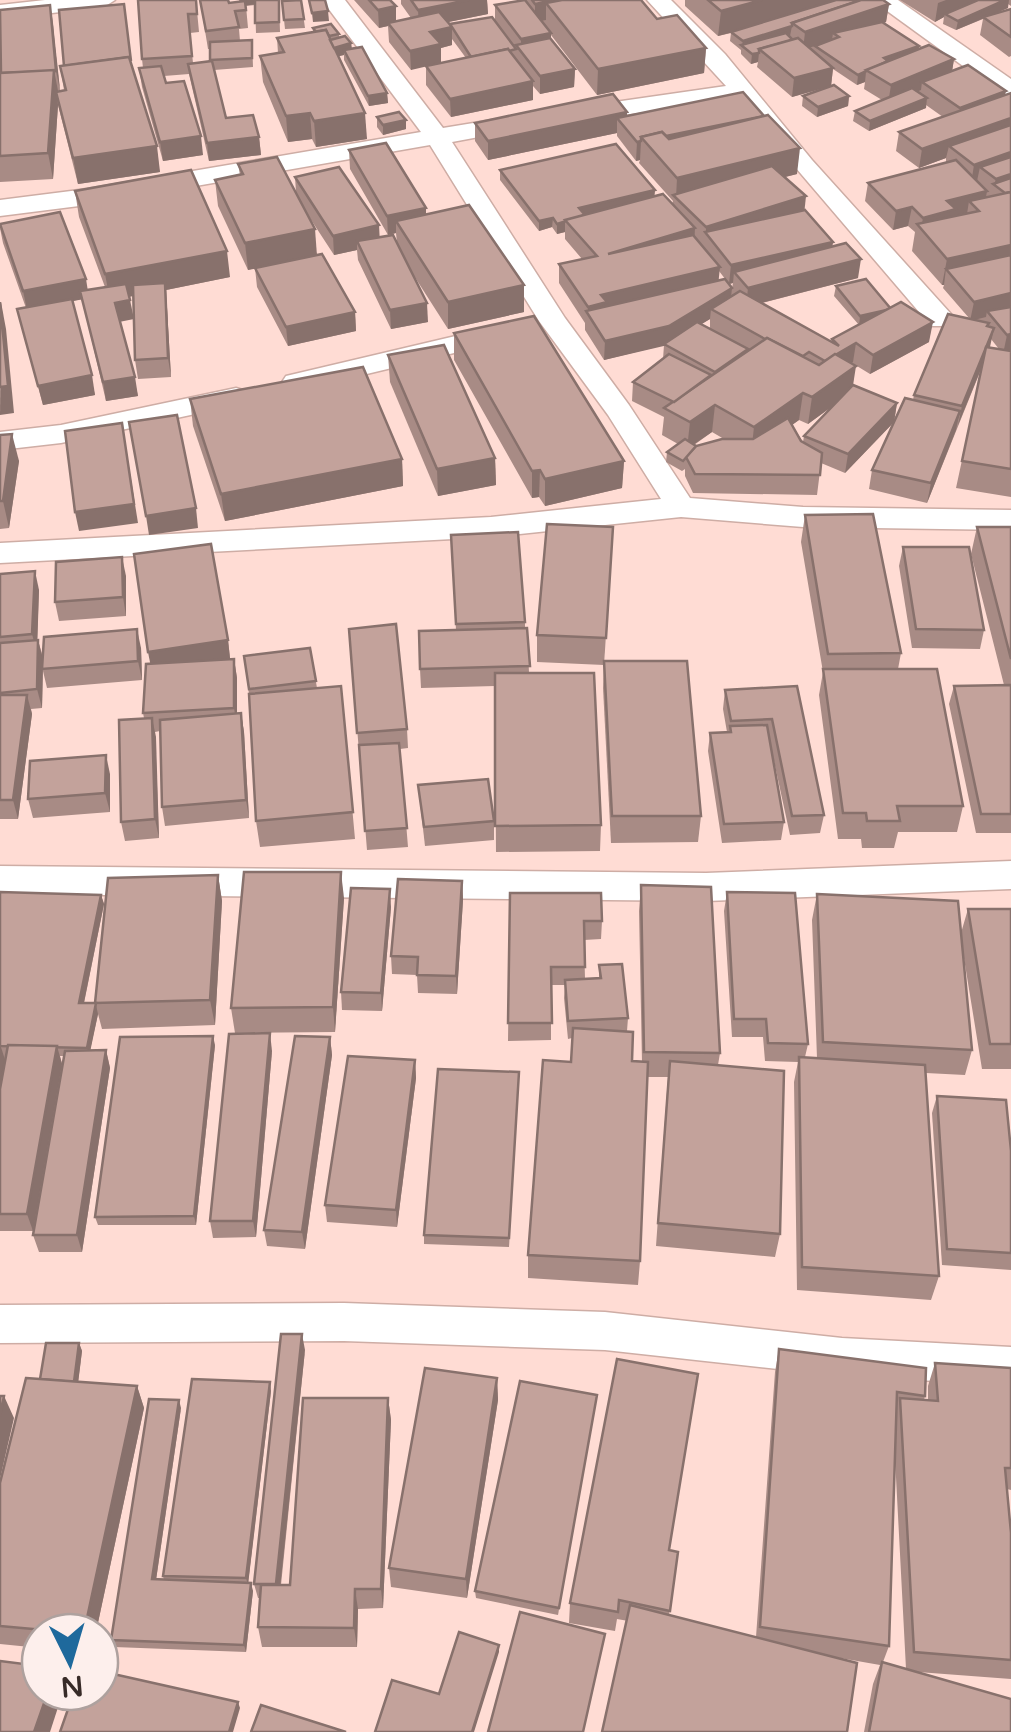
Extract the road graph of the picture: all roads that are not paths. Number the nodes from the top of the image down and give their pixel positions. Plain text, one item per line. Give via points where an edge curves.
1 (104, 0) edge
2 (333, 0) edge
3 (658, 0) edge
4 (884, 0) edge
5 (0, 12) edge
6 (1011, 90) edge
7 (742, 91) junction
8 (435, 134) junction
9 (0, 208) edge
10 (941, 320) edge
11 (553, 321) junction
12 (0, 441) edge
13 (681, 507) junction
14 (1011, 520) edge
15 (0, 553) edge
16 (1011, 875) edge
17 (0, 880) edge
18 (0, 1324) edge
19 (1011, 1366) edge

1 - 5 street
2 - 8 street
3 - 7 street
4 - 6 street
7 - 8 street
7 - 10 street
8 - 9 street
8 - 11 street
11 - 12 street via 223,400
11 - 13 street
13 - 14 street via 803,517
13 - 15 street via 491,527
16 - 17 street via 706,886
18 - 19 street via 344,1322 605,1330 842,1357

